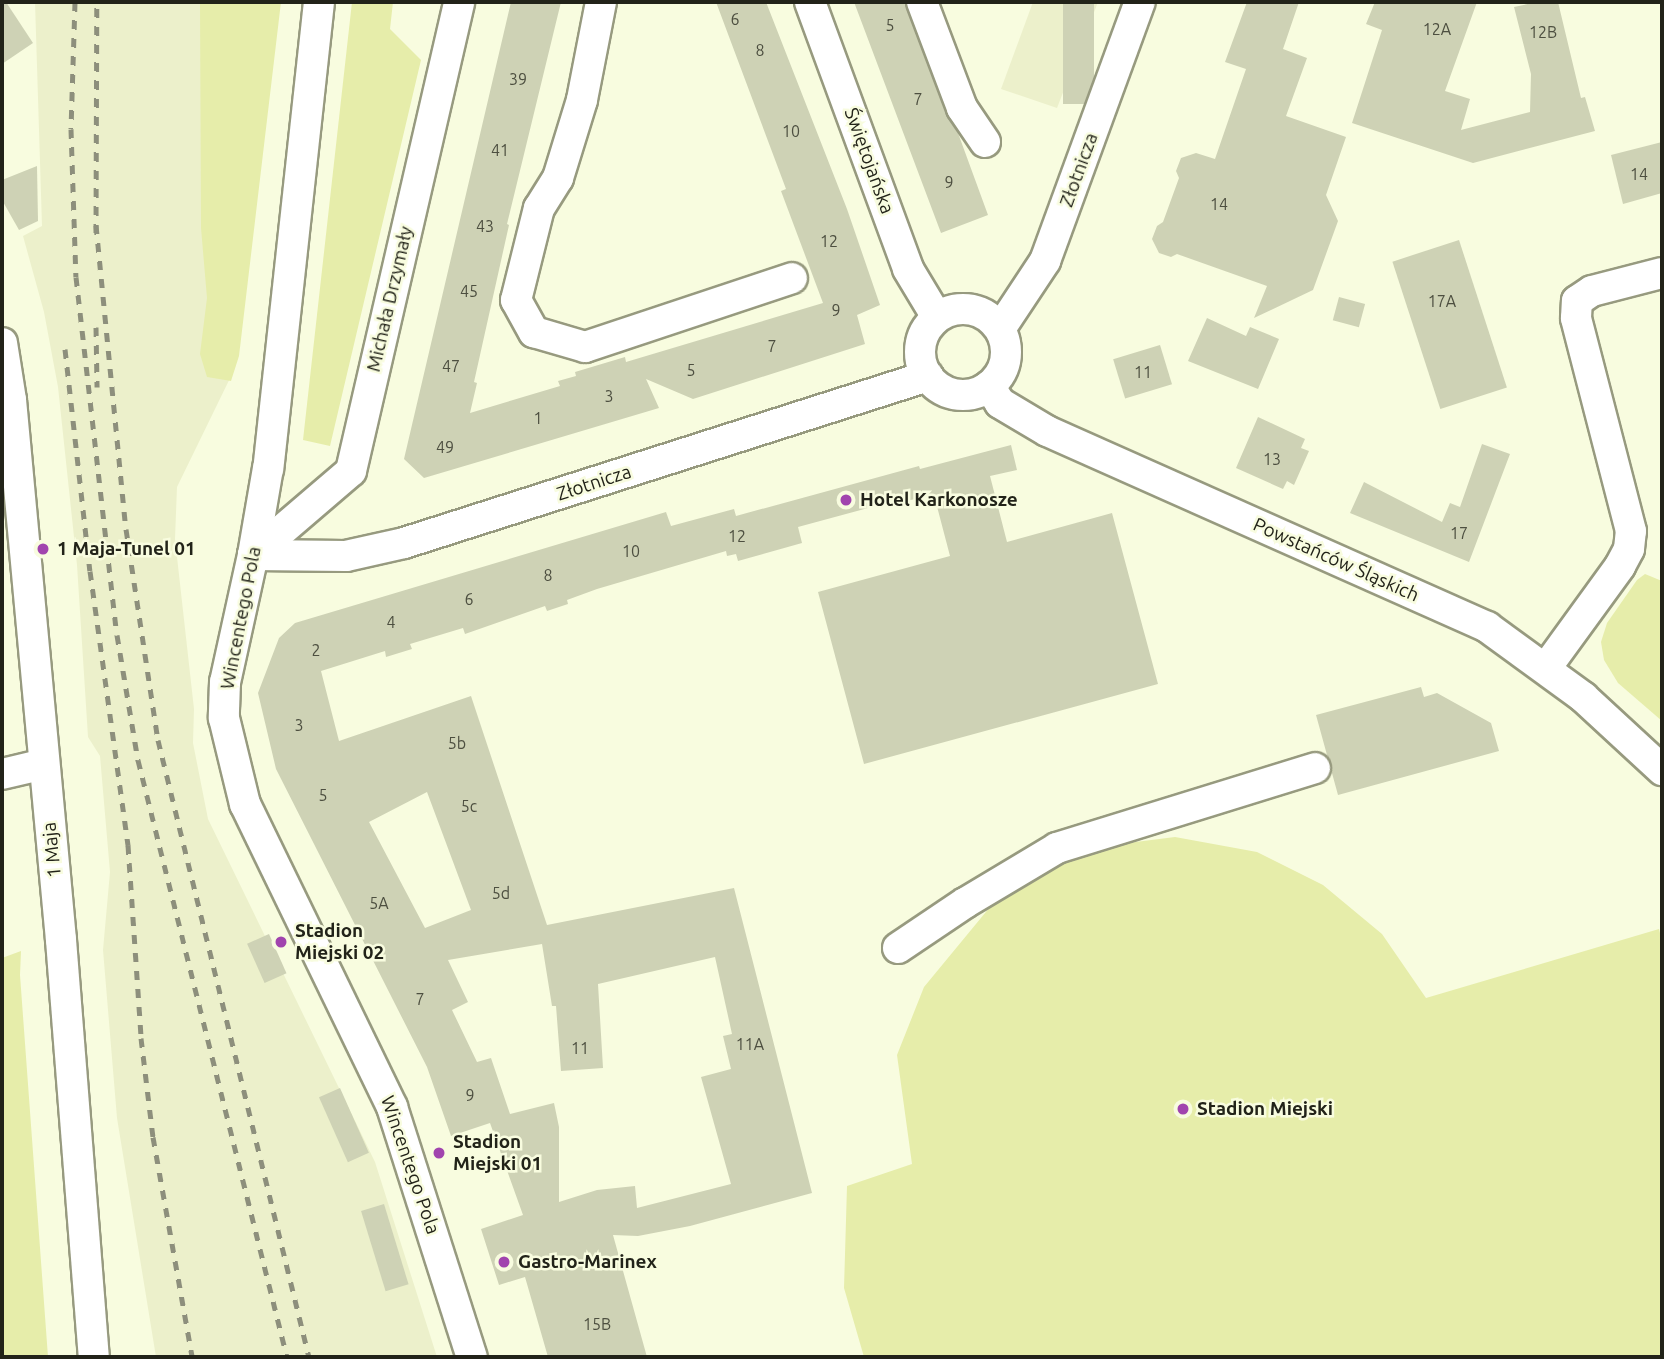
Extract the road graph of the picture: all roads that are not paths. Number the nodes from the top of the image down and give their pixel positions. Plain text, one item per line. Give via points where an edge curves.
1 (319, 2) edge
2 (458, 2) edge
3 (601, 2) edge
4 (810, 2) edge
5 (922, 2) edge
6 (1140, 2) edge
7 (985, 142) dead end
8 (1662, 273) edge
9 (792, 278) dead end
10 (937, 317) junction
11 (1000, 330) junction
12 (2, 343) edge
13 (928, 376) junction
14 (989, 386) junction
15 (253, 555) junction
16 (1546, 668) junction
17 (44, 764) junction
18 (1315, 768) dead end
19 (1662, 770) edge
20 (2, 774) edge
21 (898, 948) dead end
22 (94, 1357) edge
23 (472, 1357) edge

1 - 15 street, Wincentego Pola via 276,407
2 - 15 street, Michała Drzymały via 351,471
3 - 9 street via 582,100 558,178 539,208 516,300 534,332 585,347
4 - 10 street, Świętojańska via 908,268
5 - 7 street via 962,108
6 - 11 street, Złotnicza via 1045,261
8 - 16 street via 1592,292 1577,301 1576,318 1631,531 1629,550 1620,566
10 - 11 street via 953,309 971,309 988,316
10 - 13 street via 920,345
11 - 14 street via 1006,360
12 - 17 street, 1 Maja
13 - 14 street via 950,393 963,395
13 - 15 street, Złotnicza via 404,543 346,556
14 - 16 street, Powstańców Śląskich via 1000,403 1047,431 1487,627
15 - 23 street, Wincentego Pola via 225,682 224,718 234,768 244,804 392,1107
16 - 19 street, Powstańców Śląskich
17 - 20 street
17 - 22 street, 1 Maja
18 - 21 street via 1057,848

